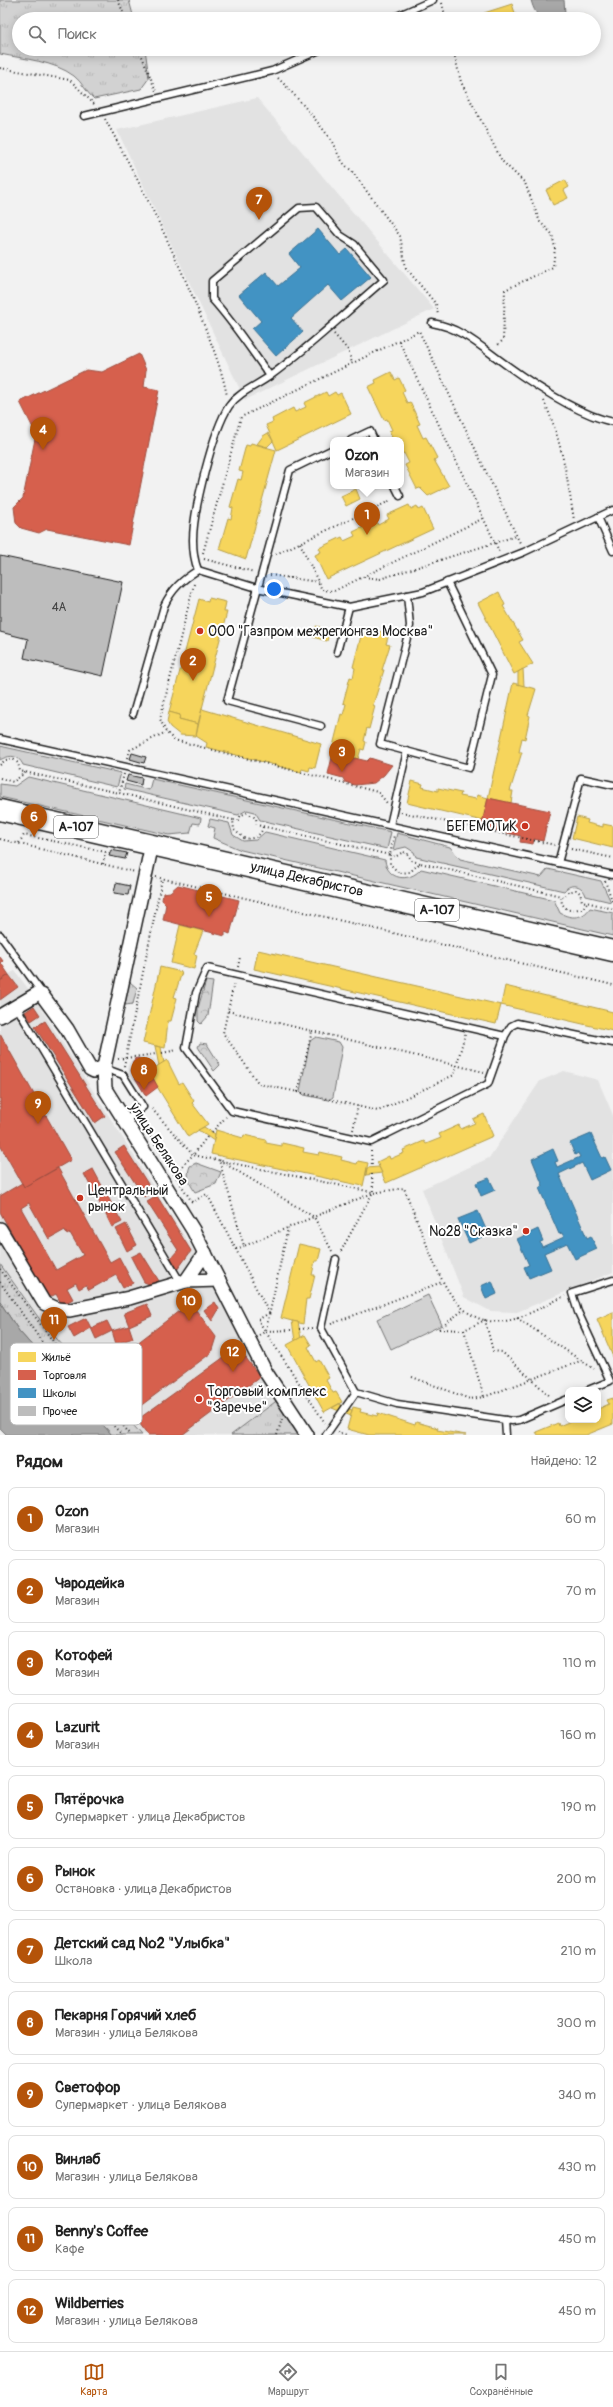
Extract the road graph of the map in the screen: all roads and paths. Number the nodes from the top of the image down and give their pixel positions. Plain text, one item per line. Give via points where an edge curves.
1 (118, 0) edge
2 (433, 0) edge
3 (441, 0) edge
4 (123, 12) edge
5 (406, 12) edge
6 (444, 12) edge
7 (142, 56) edge
8 (306, 56) edge
9 (455, 56) edge
10 (0, 68) edge
11 (272, 71) junction
12 (159, 98) junction
13 (101, 112) junction
14 (84, 116) dead end
15 (432, 323) dead end
16 (440, 324) junction
17 (328, 327) junction
18 (398, 341) dead end
19 (490, 353) junction
20 (352, 363) dead end
21 (270, 376) junction
22 (536, 385) junction
23 (229, 406) junction
24 (613, 422) edge
25 (357, 437) edge
26 (373, 437) edge
27 (330, 450) edge
28 (397, 489) edge
29 (400, 496) joint
30 (613, 510) edge
31 (598, 517) junction
32 (484, 518) junction
33 (575, 527) junction
34 (516, 536) dead end
35 (300, 543) junction
36 (496, 543) junction
37 (613, 551) edge
38 (265, 559) junction
39 (504, 560) junction
40 (198, 570) junction
41 (261, 574) junction
42 (364, 577) junction
43 (318, 582) junction
44 (446, 582) junction
45 (194, 583) dead end
46 (257, 588) junction
47 (407, 595) junction
48 (349, 607) junction
49 (337, 652) dead end
50 (133, 714) dead end
51 (321, 726) dead end
52 (0, 738) edge
53 (407, 751) junction
54 (0, 765) edge
55 (126, 767) junction
56 (26, 772) junction
57 (124, 774) dead end
58 (123, 777) junction
59 (0, 778) edge
60 (127, 778) dead end
61 (613, 785) edge
62 (119, 793) junction
63 (0, 810) edge
64 (233, 820) junction
65 (390, 825) junction
66 (263, 827) junction
67 (394, 833) dead end
68 (0, 839) edge
69 (19, 843) junction
70 (152, 844) junction
71 (106, 852) junction
72 (110, 853) dead end
73 (390, 855) junction
74 (420, 863) junction
75 (558, 863) junction
76 (103, 864) junction
77 (146, 875) junction
78 (613, 875) edge
79 (162, 878) junction
80 (604, 881) dead end
81 (561, 896) junction
82 (586, 903) junction
83 (613, 903) edge
84 (613, 909) edge
85 (0, 936) edge
86 (613, 951) edge
87 (240, 957) dead end
88 (236, 975) junction
89 (613, 985) edge
90 (42, 995) junction
91 (16, 1006) junction
92 (228, 1011) junction
93 (0, 1016) edge
94 (467, 1028) junction
95 (312, 1031) junction
96 (506, 1036) junction
97 (613, 1043) edge
98 (186, 1048) junction
99 (162, 1053) dead end
100 (156, 1054) dead end
101 (124, 1060) junction
102 (457, 1066) junction
103 (104, 1067) junction
104 (494, 1067) junction
105 (127, 1072) dead end
106 (298, 1092) junction
107 (148, 1105) dead end
108 (358, 1106) junction
109 (232, 1111) junction
110 (137, 1114) dead end
111 (125, 1121) junction
112 (212, 1132) dead end
113 (207, 1137) dead end
114 (352, 1138) junction
115 (371, 1142) junction
116 (192, 1155) junction
117 (218, 1160) junction
118 (372, 1167) dead end
119 (174, 1174) junction
120 (372, 1174) dead end
121 (373, 1193) junction
122 (314, 1217) junction
123 (288, 1228) junction
124 (0, 1229) edge
125 (244, 1246) junction
126 (236, 1250) junction
127 (205, 1253) junction
128 (336, 1259) junction
129 (0, 1269) edge
130 (219, 1280) junction
131 (613, 1280) edge
132 (0, 1282) edge
133 (184, 1282) junction
134 (442, 1282) junction
135 (572, 1293) junction
136 (463, 1310) junction
137 (268, 1313) junction
138 (517, 1318) junction
139 (485, 1320) junction
140 (320, 1328) junction
141 (299, 1329) dead end
142 (293, 1330) dead end
143 (464, 1330) junction
144 (266, 1332) junction
145 (43, 1343) edge
146 (54, 1343) edge
147 (583, 1360) junction
148 (412, 1377) dead end
149 (610, 1381) junction
150 (595, 1387) edge
151 (356, 1392) junction
152 (484, 1397) junction
153 (555, 1400) dead end
154 (565, 1400) edge
155 (505, 1420) junction
156 (112, 1425) edge
157 (122, 1425) edge
158 (327, 1433) edge
159 (121, 1435) edge
160 (131, 1435) edge
161 (307, 1435) edge
162 (347, 1435) edge
163 (506, 1435) edge

1 - 4 path
2 - 5 lane
3 - 6 path
7 - 12 path
8 - 11 lane
9 - 19 path via 461,82 502,161 524,183 540,222 552,234 555,248 553,267 505,290 502,340
10 - 13 path via 70,80
11 - 12 lane
11 - 16 path via 306,105 333,144 343,164 351,170 400,236 406,268 436,304
12 - 13 lane
13 - 14 lane
13 - 23 path via 142,186 191,292 222,370
15 - 16 lane
16 - 19 lane via 450,326
17 - 20 path via 348,350
17 - 21 lane
17 - 21 lane via 384,280 354,244 340,235 316,207 299,208 212,282 212,299 236,326 242,339
18 - 32 path
19 - 22 lane
21 - 23 lane via 242,393
22 - 24 lane via 574,406
22 - 33 path via 554,423 566,465
23 - 40 lane via 216,436 201,486 193,539 193,557
25 - 26 lane via 370,431
27 - 38 lane via 290,470
28 - 29 lane
29 - 35 path
30 - 31 lane
31 - 33 lane
31 - 37 lane
32 - 36 path
32 - 42 path
33 - 39 lane
34 - 36 path
35 - 38 path
35 - 43 path
36 - 39 path
36 - 42 path via 380,579
38 - 41 lane
39 - 44 lane
40 - 46 lane
40 - 50 lane via 178,584 167,599
41 - 43 path
41 - 46 lane
42 - 43 path via 334,591 322,590
44 - 47 lane via 423,592
44 - 53 lane via 492,675 469,768
45 - 55 path via 160,719 166,732 130,750
46 - 48 lane
46 - 51 lane via 227,701
47 - 48 lane
47 - 53 lane via 410,626 380,744
48 - 49 lane
52 - 55 lane
53 - 65 lane
54 - 56 path via 5,760 13,759 18,763 20,770
55 - 65 lane
56 - 59 path via 13,782
56 - 62 path
57 - 58 path
58 - 60 path
58 - 62 path
61 - 75 lane via 581,778
62 - 64 path
63 - 70 main road, улица Декабристов / А-107
64 - 66 path via 238,820 244,814 251,814 256,818 257,825
64 - 66 path via 234,830 244,838 254,838 261,834
65 - 75 lane
66 - 73 path
67 - 73 path
68 - 69 path
69 - 71 path via 24,835
69 - 76 path
70 - 77 street, улица Белякова
70 - 86 main road, улица Декабристов / А-107
71 - 72 path
71 - 76 path
73 - 74 path via 407,853 412,861
73 - 74 path via 390,864 399,873 410,872
74 - 81 path
75 - 78 lane
76 - 77 path
77 - 79 path
77 - 103 street, улица Белякова
79 - 89 path
79 - 101 path
80 - 83 path
81 - 82 path via 565,897 568,892 576,890
81 - 82 path via 562,904 568,910 582,909
82 - 84 path
85 - 90 lane
87 - 88 path
88 - 92 path
88 - 94 lane
88 - 98 lane via 207,968 196,993
90 - 91 street via 36,994
90 - 103 street via 67,1029 90,1069 94,1071
91 - 93 street
91 - 133 lane
92 - 95 path
92 - 106 path via 223,1033 259,1084
94 - 96 lane
94 - 102 path
95 - 102 path
95 - 106 path
96 - 97 lane via 511,1026 521,1023
96 - 104 lane
98 - 99 path
98 - 109 lane
100 - 101 path
101 - 105 path via 123,1065
102 - 104 path via 486,1072
102 - 108 path via 454,1075 378,1111
103 - 111 street, улица Белякова via 105,1089
103 - 111 lane via 123,1075 143,1107
104 - 115 lane via 488,1084
106 - 108 path
107 - 116 path
108 - 114 path
109 - 112 path
109 - 114 lane
110 - 119 path
111 - 127 street, улица Белякова via 174,1197
113 - 116 path
114 - 115 lane
115 - 118 path
116 - 117 path
116 - 119 path
117 - 121 path
117 - 122 path
117 - 125 path
119 - 126 path via 192,1202 207,1194
120 - 121 path
121 - 122 path
121 - 128 path
121 - 134 path via 404,1188
122 - 123 path
122 - 128 path
123 - 125 path
123 - 137 path
124 - 133 street via 44,1303 57,1309 89,1307
125 - 126 path
126 - 137 path
127 - 130 street, улица Белякова
127 - 133 street
128 - 140 lane
129 - 146 path
130 - 133 street
130 - 161 street, улица Белякова via 265,1371
131 - 135 lane
132 - 145 path
134 - 136 path via 450,1297
134 - 140 path
135 - 138 path
135 - 149 lane via 578,1312
136 - 139 path
136 - 143 path via 439,1329
137 - 144 path
137 - 144 path via 258,1320
138 - 139 path
138 - 147 path
139 - 143 path
139 - 153 path via 493,1351 502,1352
140 - 141 path
140 - 151 lane
142 - 144 path
143 - 152 path
144 - 158 path
147 - 149 path
147 - 152 path
148 - 152 path via 470,1399
149 - 150 lane
151 - 155 lane via 396,1404
151 - 158 lane
154 - 155 lane via 519,1420
155 - 163 lane
156 - 159 path
157 - 160 path
158 - 162 path

